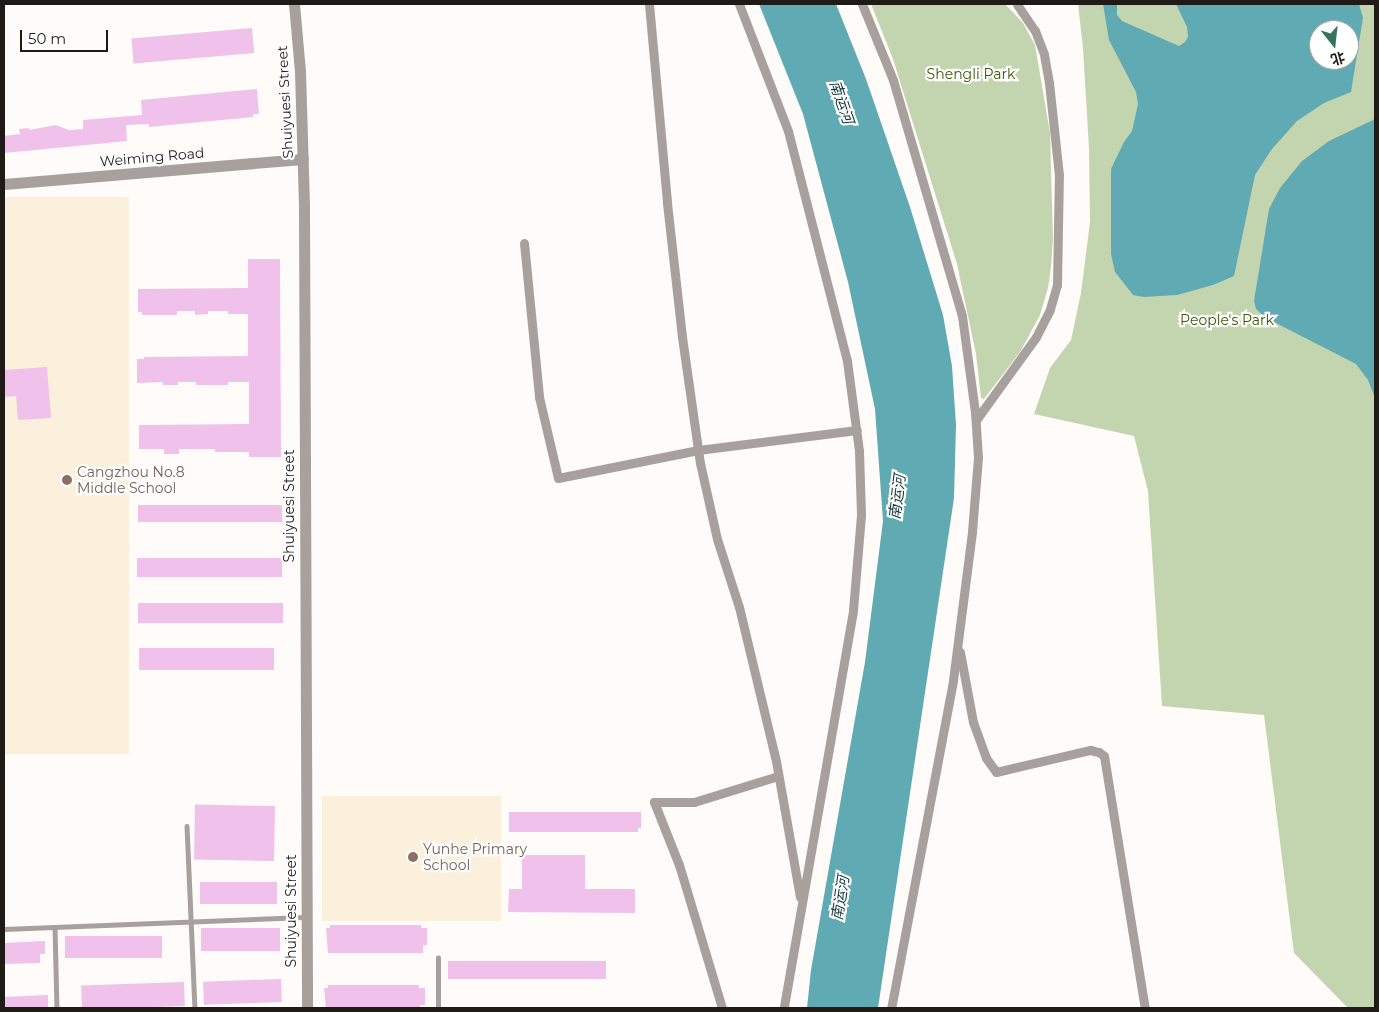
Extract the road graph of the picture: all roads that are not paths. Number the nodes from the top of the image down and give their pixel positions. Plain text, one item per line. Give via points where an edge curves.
1 (294, 4) edge
2 (649, 4) edge
3 (739, 4) edge
4 (862, 4) edge
5 (1017, 4) edge
6 (303, 160) junction
7 (4, 184) edge
8 (524, 243) dead end
9 (976, 420) junction
10 (857, 430) junction
11 (698, 450) junction
12 (958, 642) junction
13 (778, 776) junction
14 (187, 826) dead end
15 (801, 905) junction
16 (306, 917) junction
17 (191, 922) junction
18 (55, 927) junction
19 (4, 929) edge
20 (438, 958) dead end
21 (57, 1008) edge
22 (195, 1008) edge
23 (307, 1008) edge
24 (438, 1008) edge
25 (722, 1008) edge
26 (784, 1008) edge
27 (891, 1008) edge
28 (1144, 1008) edge

1 - 6 street, Shuiyuesi Street
2 - 11 street via 668,212
3 - 10 street via 788,131 847,361
4 - 9 street via 893,80 962,316
5 - 9 street via 1035,31 1044,54 1049,83 1059,175 1057,285 1036,337
6 - 7 street, Weiming Road
6 - 16 street, Shuiyuesi Street
8 - 11 street via 539,398 558,478
9 - 12 street via 978,457
10 - 11 street
10 - 15 street via 861,515 853,611
11 - 13 street via 717,539 739,607
12 - 27 street
12 - 28 street via 973,722 986,758 996,772 1090,750 1104,756
13 - 15 street
13 - 25 street via 694,802 654,802 679,865
14 - 17 lane
15 - 26 street
16 - 17 lane
16 - 23 street, Shuiyuesi Street
17 - 18 lane
17 - 22 lane
18 - 19 lane
18 - 21 lane
20 - 24 lane

